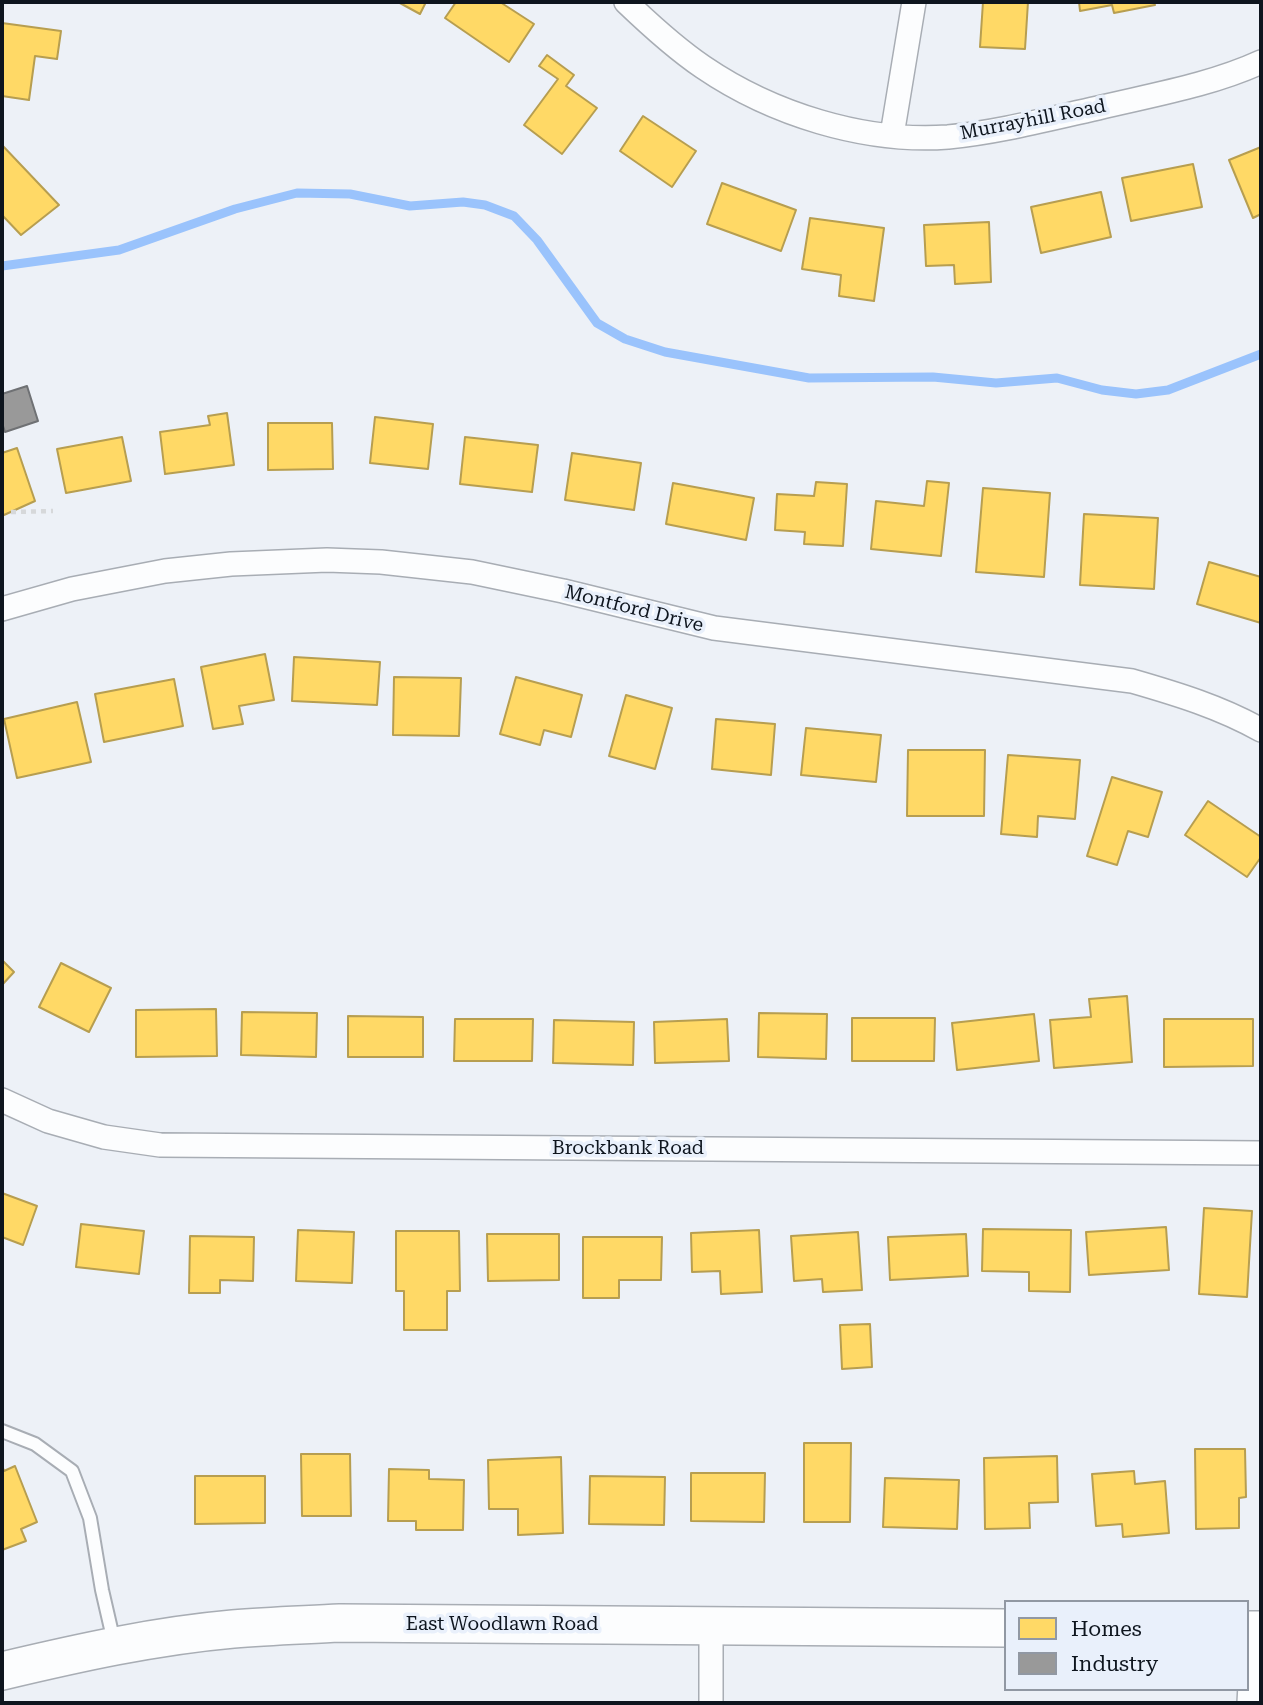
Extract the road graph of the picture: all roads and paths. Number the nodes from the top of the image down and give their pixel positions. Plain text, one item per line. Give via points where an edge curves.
1 (626, 2) edge
2 (914, 2) edge
3 (1261, 62) edge
4 (892, 135) junction
5 (52, 511) dead end
6 (12, 512) dead end
7 (2, 609) edge
8 (1261, 730) edge
9 (2, 1100) edge
10 (1261, 1153) edge
11 (2, 1432) edge
12 (711, 1626) junction
13 (1004, 1628) edge
14 (1254, 1630) edge
15 (115, 1645) junction
16 (2, 1671) edge
17 (711, 1703) edge
18 (1249, 1703) edge

1 - 4 street, Murrayhill Road via 702,66 745,92 836,126
2 - 4 street
3 - 4 street, Murrayhill Road via 1140,98 999,131 946,137
5 - 6 path
7 - 8 street, Montford Drive via 72,589 165,571 327,560 381,562 472,572 714,628 1132,681 1184,696
9 - 10 street, Brockbank Road via 48,1121 104,1137 160,1145
11 - 15 lane via 35,1444 72,1471 90,1518
12 - 13 main road, East Woodlawn Road
12 - 15 main road, East Woodlawn Road via 340,1623 233,1629
12 - 17 street
14 - 18 street
15 - 16 main road, East Woodlawn Road

